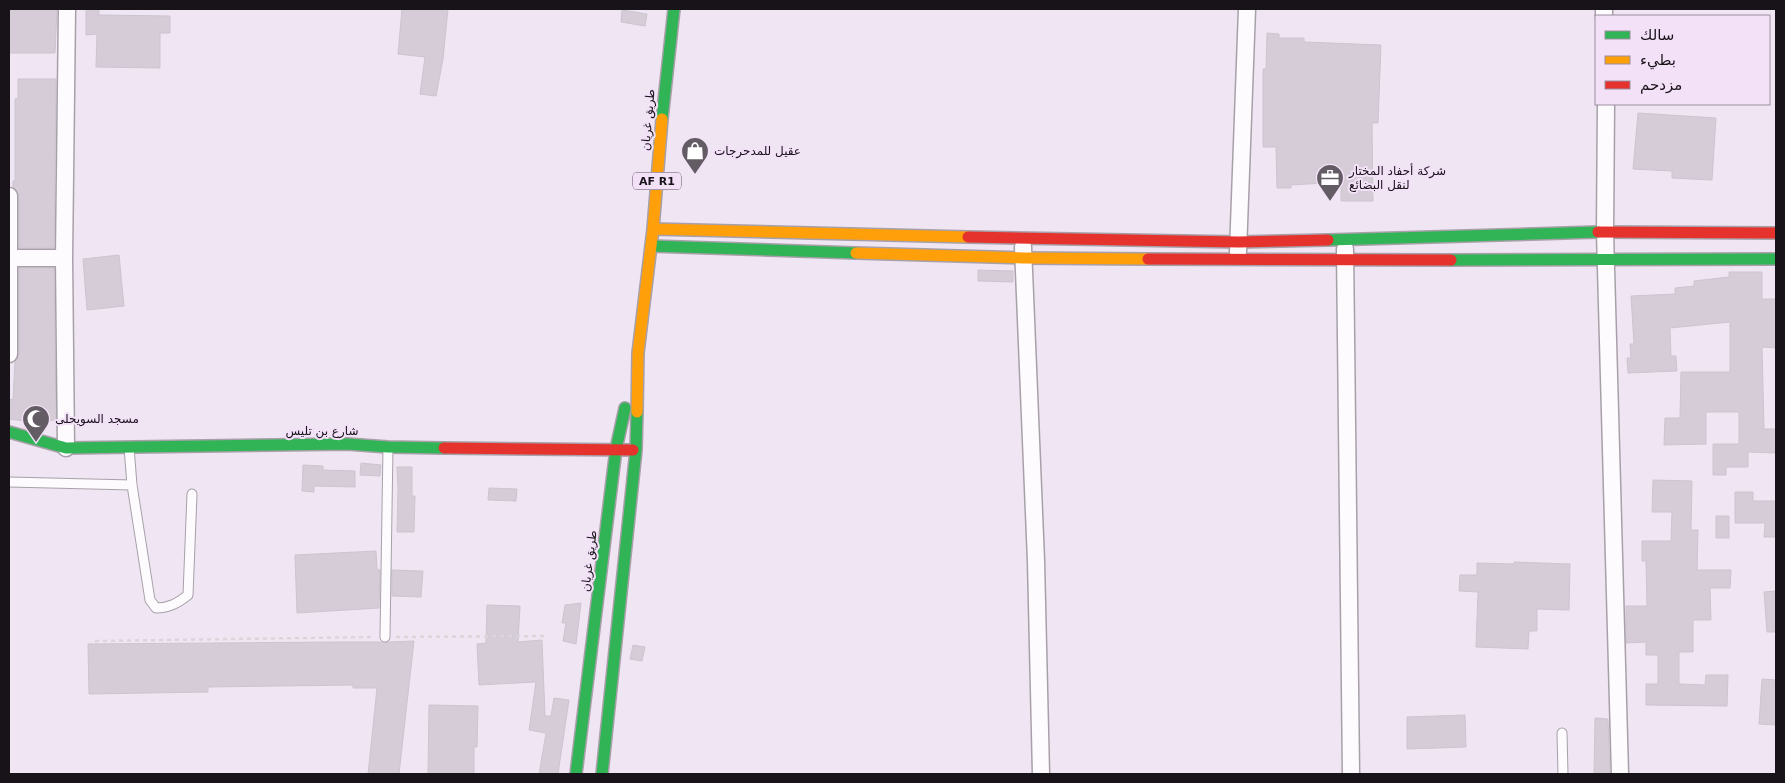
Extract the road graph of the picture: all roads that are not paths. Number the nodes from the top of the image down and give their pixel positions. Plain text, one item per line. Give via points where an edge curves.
1 (67, 9) edge
2 (674, 9) edge
3 (1247, 9) edge
4 (1606, 105) edge
5 (9, 196) edge
6 (653, 228) junction
7 (1605, 232) junction
8 (1776, 233) edge
9 (1022, 238) junction
10 (1344, 239) junction
11 (1239, 242) junction
12 (650, 246) junction
13 (9, 258) edge
14 (64, 258) junction
15 (1024, 258) junction
16 (1776, 258) edge
17 (1238, 259) junction
18 (1606, 259) junction
19 (1345, 260) junction
20 (638, 353) junction
21 (9, 354) edge
22 (9, 432) edge
23 (130, 447) junction
24 (388, 447) junction
25 (66, 448) junction
26 (616, 449) junction
27 (636, 450) junction
28 (9, 482) edge
29 (132, 485) junction
30 (192, 494) dead end
31 (385, 637) road end
32 (1562, 733) dead end
33 (576, 774) edge
34 (602, 774) edge
35 (1041, 774) edge
36 (1351, 774) edge
37 (1563, 774) edge
38 (1620, 774) edge

1 - 14 street
2 - 6 main road, طريق غريان / AF R1
3 - 11 street
4 - 7 street
5 - 13 street
6 - 9 main road
6 - 12 main road, طريق غريان / AF R1
7 - 8 main road
7 - 10 main road
7 - 18 street
9 - 11 main road
9 - 15 street
10 - 11 main road
10 - 19 street
11 - 17 street
12 - 15 main road
12 - 20 main road, طريق غريان / AF R1
13 - 14 street
13 - 21 street
14 - 25 street
15 - 17 main road
15 - 35 street
16 - 18 main road
17 - 19 main road
18 - 19 main road
18 - 38 street
19 - 36 street
20 - 26 main road, طريق غريان
20 - 27 main road, طريق غريان
22 - 25 main road, شارع بن تليس
23 - 24 main road, شارع بن تليس via 347,444
23 - 25 main road, شارع بن تليس
23 - 29 lane
24 - 26 main road, شارع بن تليس
24 - 31 lane
26 - 27 main road, شارع بن تليس
26 - 33 main road, طريق غريان
27 - 34 main road, طريق غريان
28 - 29 lane
29 - 30 lane via 150,600 156,608 180,602 188,595
32 - 37 lane

